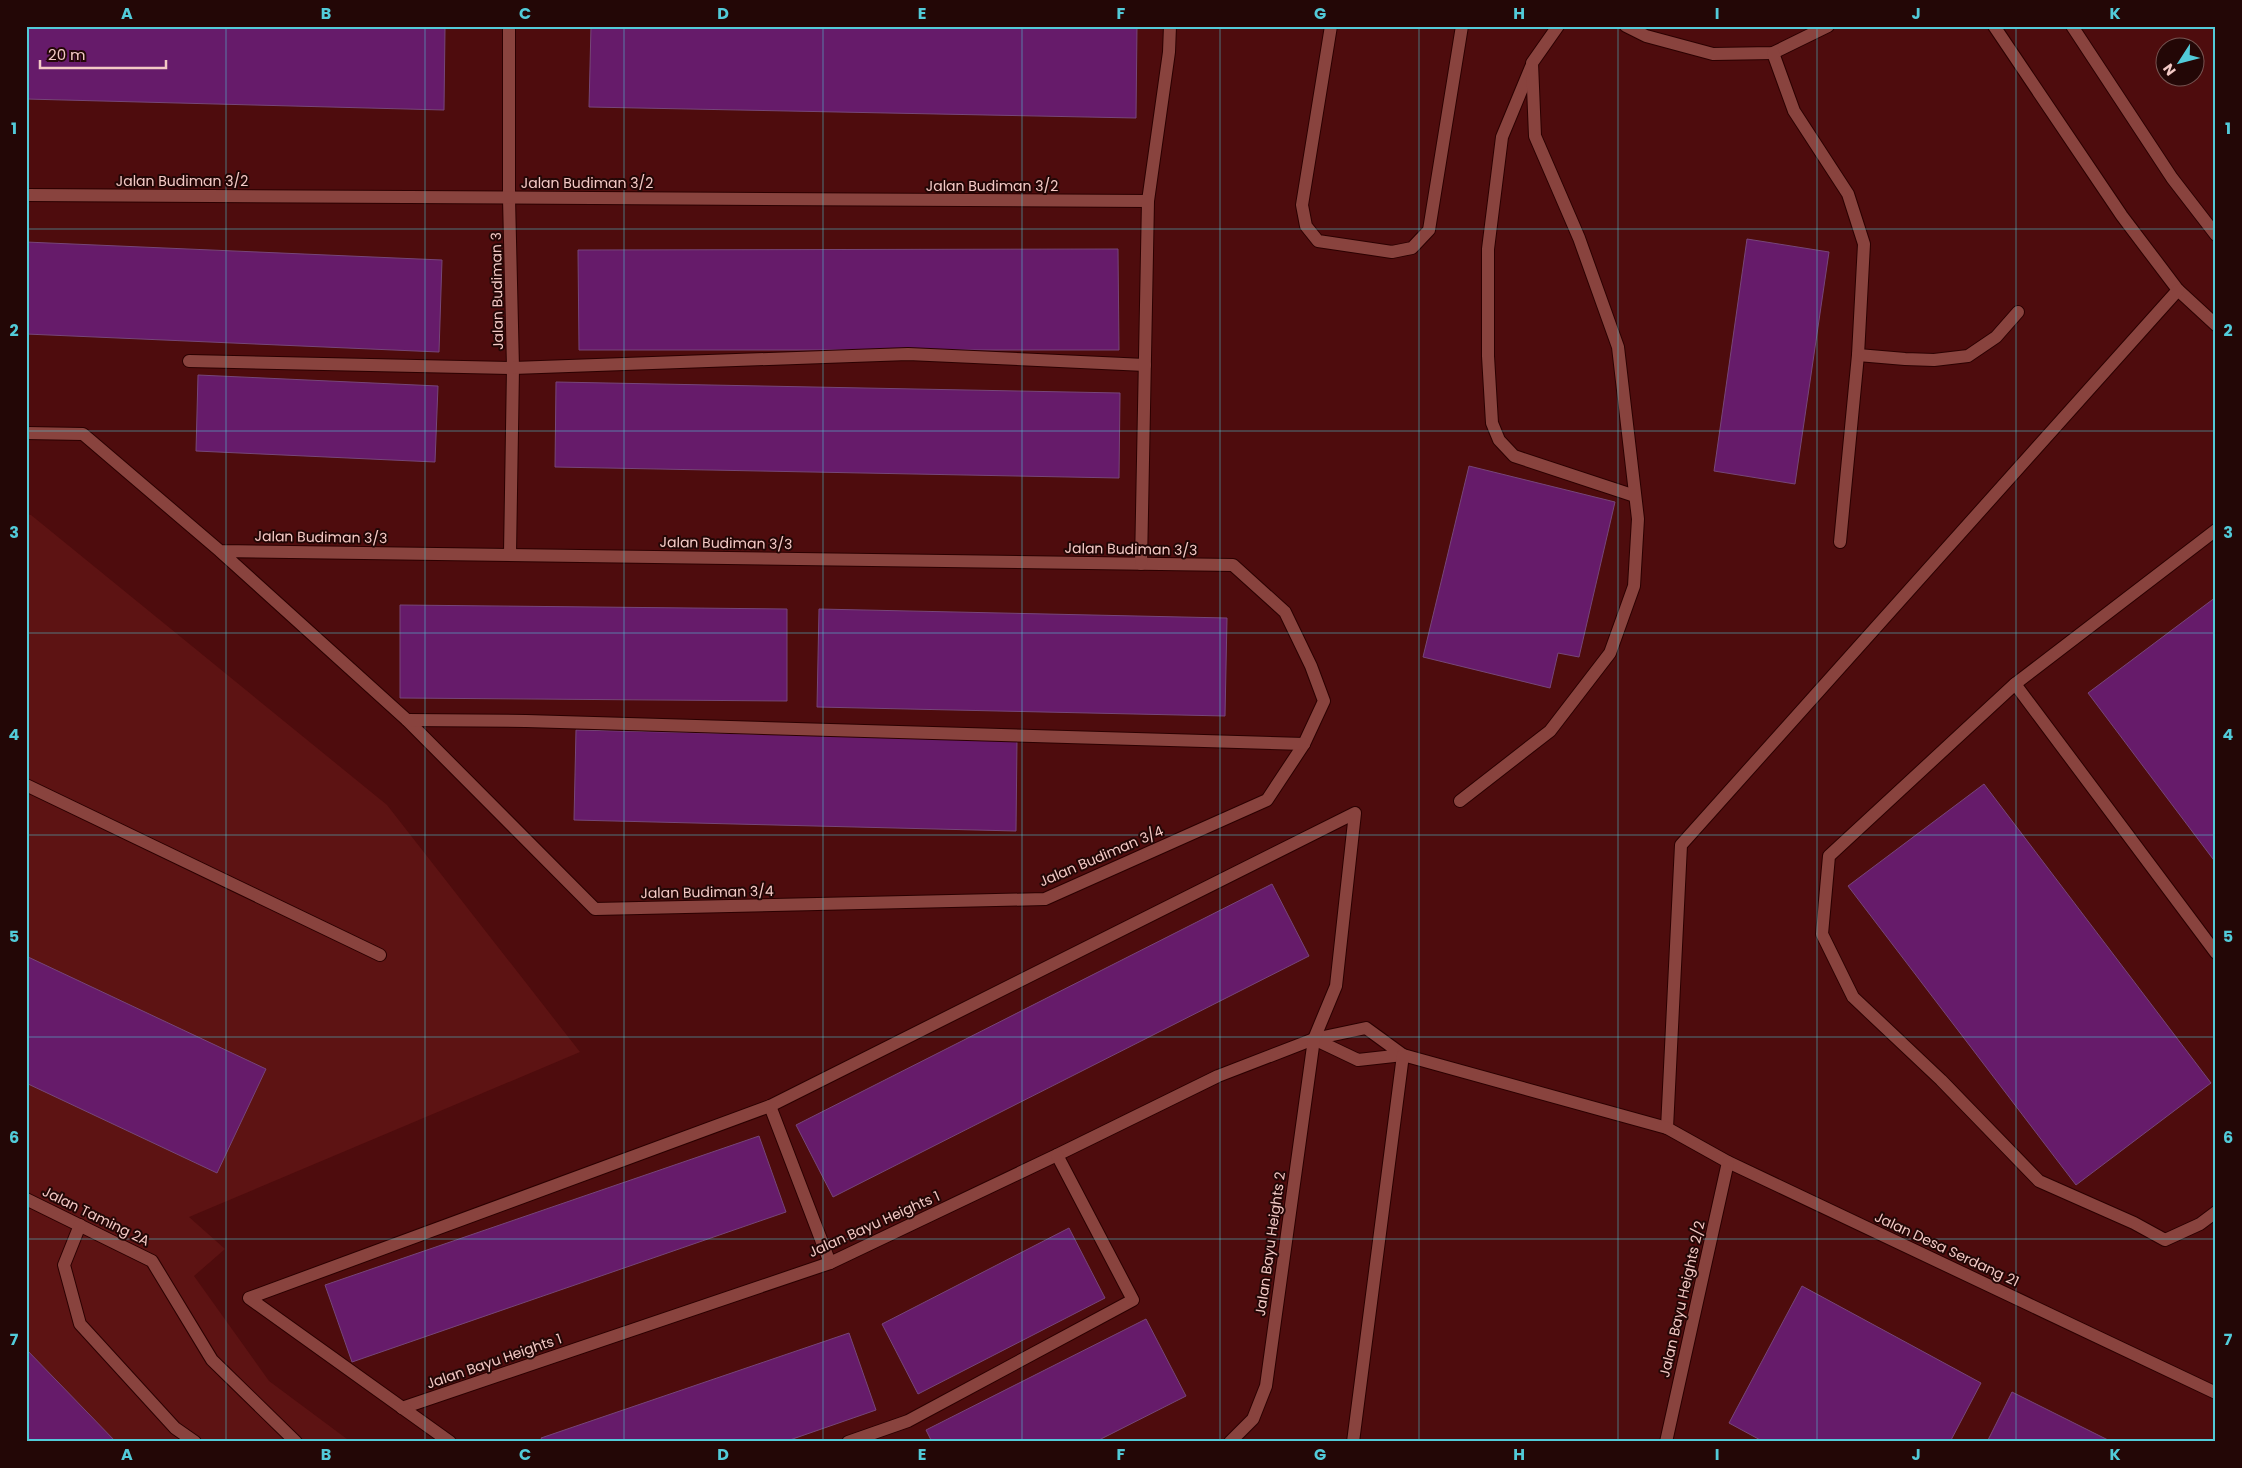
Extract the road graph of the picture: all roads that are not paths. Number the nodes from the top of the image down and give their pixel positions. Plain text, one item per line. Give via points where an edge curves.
1 (509, 26) edge
2 (1170, 26) edge
3 (1331, 26) edge
4 (1462, 26) edge
5 (1558, 26) edge
6 (1626, 26) edge
7 (1828, 26) edge
8 (1994, 26) edge
9 (2072, 26) edge
10 (1773, 53) junction
11 (1532, 63) junction
12 (26, 195) edge
13 (509, 198) junction
14 (1148, 201) junction
15 (2216, 235) edge
16 (2178, 290) junction
17 (2018, 312) dead end
18 (2216, 324) edge
19 (1858, 355) junction
20 (189, 361) dead end
21 (1145, 365) junction
22 (514, 368) junction
23 (26, 433) edge
24 (1635, 496) junction
25 (2216, 530) edge
26 (1840, 542) dead end
27 (220, 551) junction
28 (510, 554) junction
29 (1141, 564) junction
30 (1233, 565) joint
31 (2015, 684) junction
32 (407, 720) junction
33 (1304, 744) junction
34 (26, 785) edge
35 (1460, 801) dead end
36 (2216, 953) edge
37 (380, 956) dead end
38 (1314, 1040) junction
39 (1403, 1055) junction
40 (770, 1106) junction
41 (1667, 1128) junction
42 (1057, 1156) junction
43 (1728, 1162) junction
44 (26, 1199) edge
45 (2216, 1212) edge
46 (80, 1225) junction
47 (830, 1263) junction
48 (2216, 1393) edge
49 (402, 1408) junction
50 (194, 1442) edge
51 (296, 1442) edge
52 (450, 1442) edge
53 (848, 1442) edge
54 (1230, 1442) edge
55 (1354, 1442) edge
56 (1666, 1442) edge

1 - 13 street, Jalan Budiman 3
2 - 14 street
3 - 4 street via 1302,205 1306,226 1318,241 1392,252 1412,248 1429,230
5 - 11 street
6 - 10 street via 1646,36 1713,54
7 - 10 street
8 - 16 street via 2122,216
9 - 15 street via 2172,178
10 - 19 street via 1794,111 1848,194 1864,244
11 - 24 street via 1535,136 1618,346
11 - 24 street via 1502,137 1488,249 1492,423 1499,440 1514,456
12 - 13 street, Jalan Budiman 3/2
13 - 14 street, Jalan Budiman 3/2
13 - 22 street, Jalan Budiman 3
14 - 21 street
16 - 18 street
16 - 41 street via 1681,845
17 - 19 street via 1996,336 1968,356 1905,360
19 - 26 street
20 - 22 street
21 - 22 street via 908,354
21 - 29 street
22 - 28 street, Jalan Budiman 3
23 - 27 street via 83,434
24 - 35 street via 1638,519 1634,586 1610,653 1550,731
25 - 31 street
27 - 28 street, Jalan Budiman 3/3
27 - 32 street
28 - 29 street, Jalan Budiman 3/3
29 - 30 street, Jalan Budiman 3/3
30 - 33 street, Jalan Budiman 3/4 via 1285,612 1311,666 1324,701
31 - 36 street
31 - 45 street via 1829,856 1822,934 1853,997 1941,1080 2039,1180 2165,1240 2200,1224
32 - 33 street via 556,721
32 - 33 street, Jalan Budiman 3/4 via 595,909 1045,899 1267,800
34 - 37 street
38 - 39 street via 1358,1060
38 - 39 street, Jalan Bayu Heights 1 via 1366,1028
38 - 40 street, Jalan Bayu Heights 2 via 1336,986 1355,813
38 - 42 street, Jalan Bayu Heights 1 via 1218,1076
38 - 54 street, Jalan Bayu Heights 2 via 1266,1386 1253,1419
39 - 41 street, Jalan Desa Serdang 21
39 - 55 street
40 - 47 street
40 - 49 street via 249,1298
41 - 43 street, Jalan Desa Serdang 21
42 - 47 street, Jalan Bayu Heights 1
42 - 53 street via 1134,1300 908,1421
43 - 48 street, Jalan Desa Serdang 21
43 - 56 street, Jalan Bayu Heights 2/2
44 - 46 street, Jalan Taming 2A
46 - 50 street via 64,1265 80,1324 175,1428
46 - 51 street, Jalan Taming 2A via 152,1261 212,1360
47 - 49 street, Jalan Bayu Heights 1
49 - 52 street

